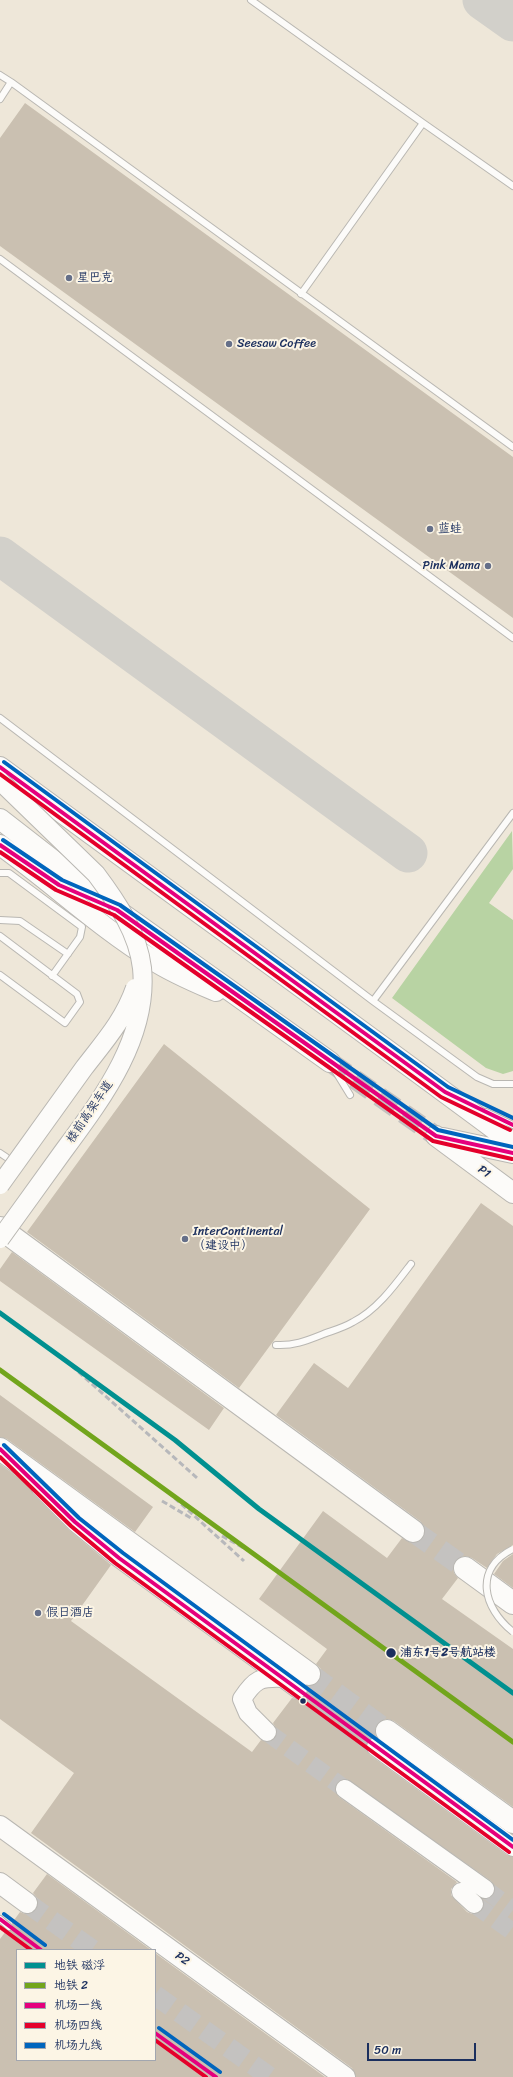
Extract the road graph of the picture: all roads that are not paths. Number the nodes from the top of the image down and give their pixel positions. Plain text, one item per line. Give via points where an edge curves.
1 (251, 0) edge
2 (0, 75) edge
3 (11, 82) junction
4 (0, 99) edge
5 (423, 123) junction
6 (513, 186) edge
7 (0, 259) edge
8 (301, 294) junction
9 (513, 447) edge
10 (513, 638) edge
11 (0, 718) edge
12 (0, 766) edge
13 (0, 781) edge
14 (513, 813) edge
15 (0, 819) edge
16 (0, 845) edge
17 (0, 873) edge
18 (41, 874) junction
19 (117, 910) junction
20 (0, 920) edge
21 (0, 936) edge
22 (68, 954) junction
23 (142, 968) junction
24 (0, 975) edge
25 (52, 976) junction
26 (373, 1001) junction
27 (251, 1006) junction
28 (330, 1062) joint
29 (513, 1084) edge
30 (445, 1092) junction
31 (350, 1095) dead end
32 (513, 1125) edge
33 (513, 1143) edge
34 (0, 1153) edge
35 (513, 1153) edge
36 (6, 1157) dead end
37 (0, 1185) edge
38 (513, 1194) edge
39 (0, 1228) edge
40 (0, 1239) edge
41 (411, 1264) dead end
42 (276, 1345) dead end
43 (3, 1451) edge
44 (413, 1531) tunnel mouth
45 (513, 1549) edge
46 (465, 1568) tunnel mouth
47 (513, 1603) edge
48 (513, 1632) edge
49 (283, 1678) junction
50 (304, 1682) joint
51 (267, 1732) tunnel mouth
52 (382, 1739) joint
53 (345, 1789) tunnel mouth
54 (513, 1822) edge
55 (0, 1826) edge
56 (513, 1847) edge
57 (0, 1883) edge
58 (485, 1889) tunnel mouth
59 (461, 1892) dead end
60 (27, 1903) tunnel mouth
61 (474, 1904) tunnel mouth
62 (0, 1920) edge
63 (9, 1927) dead end
64 (345, 2077) edge

1 - 5 lane
2 - 3 lane
3 - 4 lane
3 - 8 lane
5 - 6 lane
5 - 8 lane
7 - 10 lane
8 - 9 lane
11 - 26 lane
12 - 30 main road
13 - 23 street, 楼前高架车道, bridge via 76,854 105,886 131,929
14 - 26 lane
15 - 19 main road
16 - 18 main road
17 - 22 lane via 9,873 79,924 82,932
18 - 19 main road via 72,891
18 - 27 main road via 90,915 153,960 188,979
19 - 27 main road
20 - 22 lane via 20,921
21 - 25 lane
22 - 25 lane
23 - 37 street, bridge via 131,1000 114,1031
23 - 40 street, 楼前高架车道, bridge via 136,1023 120,1065 92,1111
24 - 25 lane via 65,1022 80,1002 77,994
26 - 29 lane via 477,1076 493,1084
27 - 28 main road
28 - 31 lane
30 - 32 lane
30 - 33 main road
34 - 36 lane
35 - 38 main road, P1 via 436,1136
39 - 44 highway
41 - 42 lane via 374,1307 353,1322 301,1343
43 - 49 street via 75,1522 114,1554
43 - 50 highway
45 - 48 lane, bridge via 501,1555 493,1565 487,1584 487,1598 493,1611
46 - 47 highway
49 - 50 street
49 - 51 street via 264,1677 251,1684 242,1699 248,1713
52 - 54 highway
52 - 56 street
53 - 58 street
55 - 64 main road, P2
57 - 60 main road
59 - 61 street
62 - 63 lane

